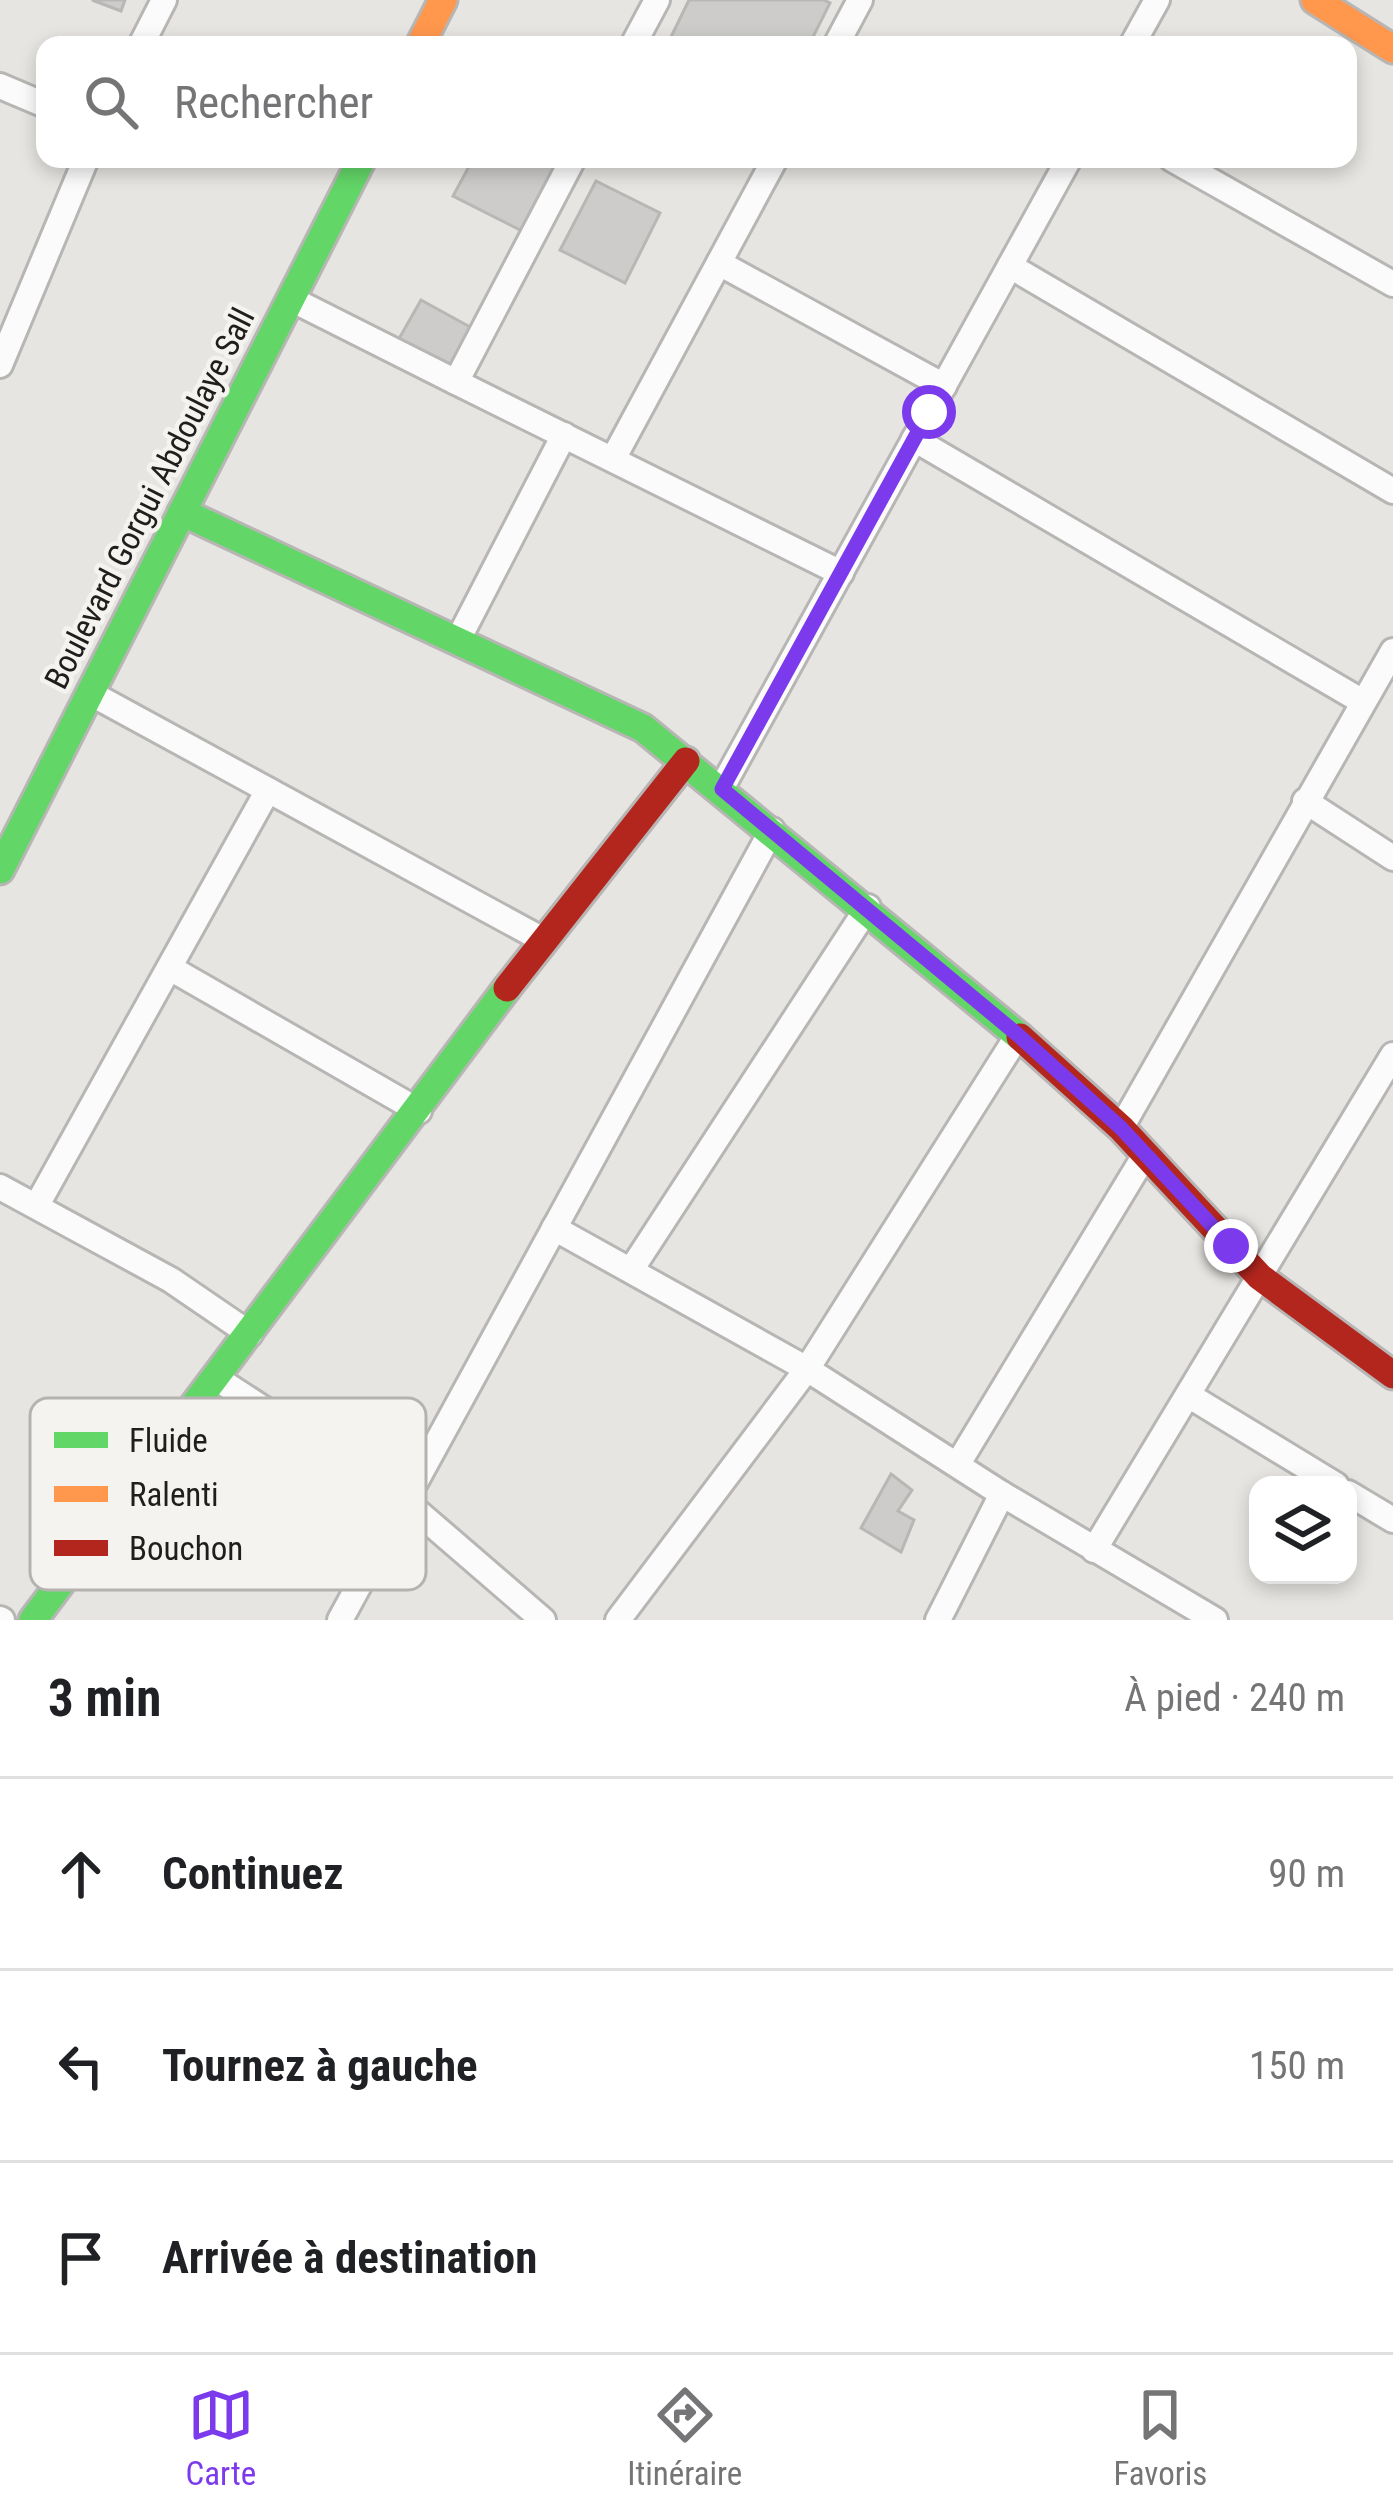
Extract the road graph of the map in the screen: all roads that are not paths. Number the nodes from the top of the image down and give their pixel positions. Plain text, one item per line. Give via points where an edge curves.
1 (164, 0) edge
2 (657, 0) edge
3 (860, 0) edge
4 (1156, 0) edge
5 (1316, 0) edge
6 (440, 1) edge
7 (146, 36) edge
8 (424, 36) edge
9 (638, 36) edge
10 (841, 36) edge
11 (1137, 36) edge
12 (1393, 49) edge
13 (0, 86) edge
14 (36, 101) edge
15 (82, 168) edge
16 (357, 168) edge
17 (568, 168) edge
18 (770, 168) edge
19 (1064, 168) edge
20 (1188, 168) edge
21 (719, 262) junction
22 (1010, 266) junction
23 (1393, 284) edge
24 (291, 299) junction
25 (0, 365) edge
26 (456, 382) junction
27 (944, 386) junction
28 (564, 435) junction
29 (914, 439) junction
30 (613, 459) junction
31 (1393, 491) edge
32 (182, 512) junction
33 (841, 573) junction
34 (459, 638) junction
35 (1393, 651) edge
36 (90, 693) junction
37 (1363, 702) junction
38 (686, 761) junction
39 (722, 789) junction
40 (268, 790) junction
41 (1305, 801) junction
42 (772, 830) junction
43 (1393, 858) edge
44 (0, 870) edge
45 (868, 907) junction
46 (543, 940) junction
47 (170, 968) junction
48 (1018, 1035) junction
49 (1393, 1054) edge
50 (419, 1112) junction
51 (1121, 1128) junction
52 (1144, 1155) junction
53 (0, 1187) edge
54 (37, 1205) junction
55 (554, 1228) junction
56 (631, 1270) junction
57 (1260, 1276) junction
58 (250, 1334) junction
59 (807, 1369) junction
60 (1393, 1375) edge
61 (216, 1378) junction
62 (1188, 1395) junction
63 (201, 1398) edge
64 (247, 1398) edge
65 (959, 1462) junction
66 (426, 1463) edge
67 (1321, 1476) edge
68 (1002, 1494) junction
69 (1357, 1498) edge
70 (426, 1519) edge
71 (1393, 1520) edge
72 (1094, 1550) junction
73 (56, 1590) edge
74 (356, 1590) edge
75 (33, 1620) edge
76 (340, 1620) edge
77 (544, 1620) edge
78 (618, 1620) edge
79 (938, 1620) edge
80 (1215, 1620) edge

1 - 7 street
2 - 9 street
3 - 10 street
4 - 11 street
5 - 12 street
6 - 8 street
13 - 14 street
15 - 25 street
16 - 24 street, Boulevard Gorgui Abdoulaye Sall
17 - 26 street
18 - 21 street
19 - 22 street
20 - 23 street
21 - 27 street
21 - 30 street
22 - 27 street
22 - 31 street
24 - 26 street
24 - 32 street, Boulevard Gorgui Abdoulaye Sall
26 - 28 street
27 - 29 street
28 - 30 street
28 - 34 street
29 - 33 street
29 - 37 street
30 - 33 street
32 - 34 street
32 - 36 street, Boulevard Gorgui Abdoulaye Sall
33 - 39 street
34 - 38 street via 643,728
35 - 37 street
36 - 40 street
36 - 44 street, Boulevard Gorgui Abdoulaye Sall
37 - 41 street
38 - 39 street
38 - 46 street
39 - 42 street
40 - 46 street
40 - 47 street
41 - 43 street
41 - 51 street
42 - 45 street
42 - 55 street
45 - 48 street
45 - 56 street
46 - 50 street
47 - 50 street
47 - 54 street
48 - 51 street
48 - 59 street
49 - 57 street
50 - 58 street
51 - 52 street
52 - 57 street
52 - 65 street
53 - 54 street
54 - 58 street
55 - 56 street
55 - 66 street
56 - 59 street
57 - 60 street
57 - 62 street
58 - 61 street
59 - 65 street
59 - 78 street
61 - 63 street
61 - 64 street
62 - 67 street
62 - 72 street
65 - 68 street
68 - 72 street
68 - 79 street
69 - 71 street
70 - 77 street
72 - 80 street
73 - 75 street
74 - 76 street

